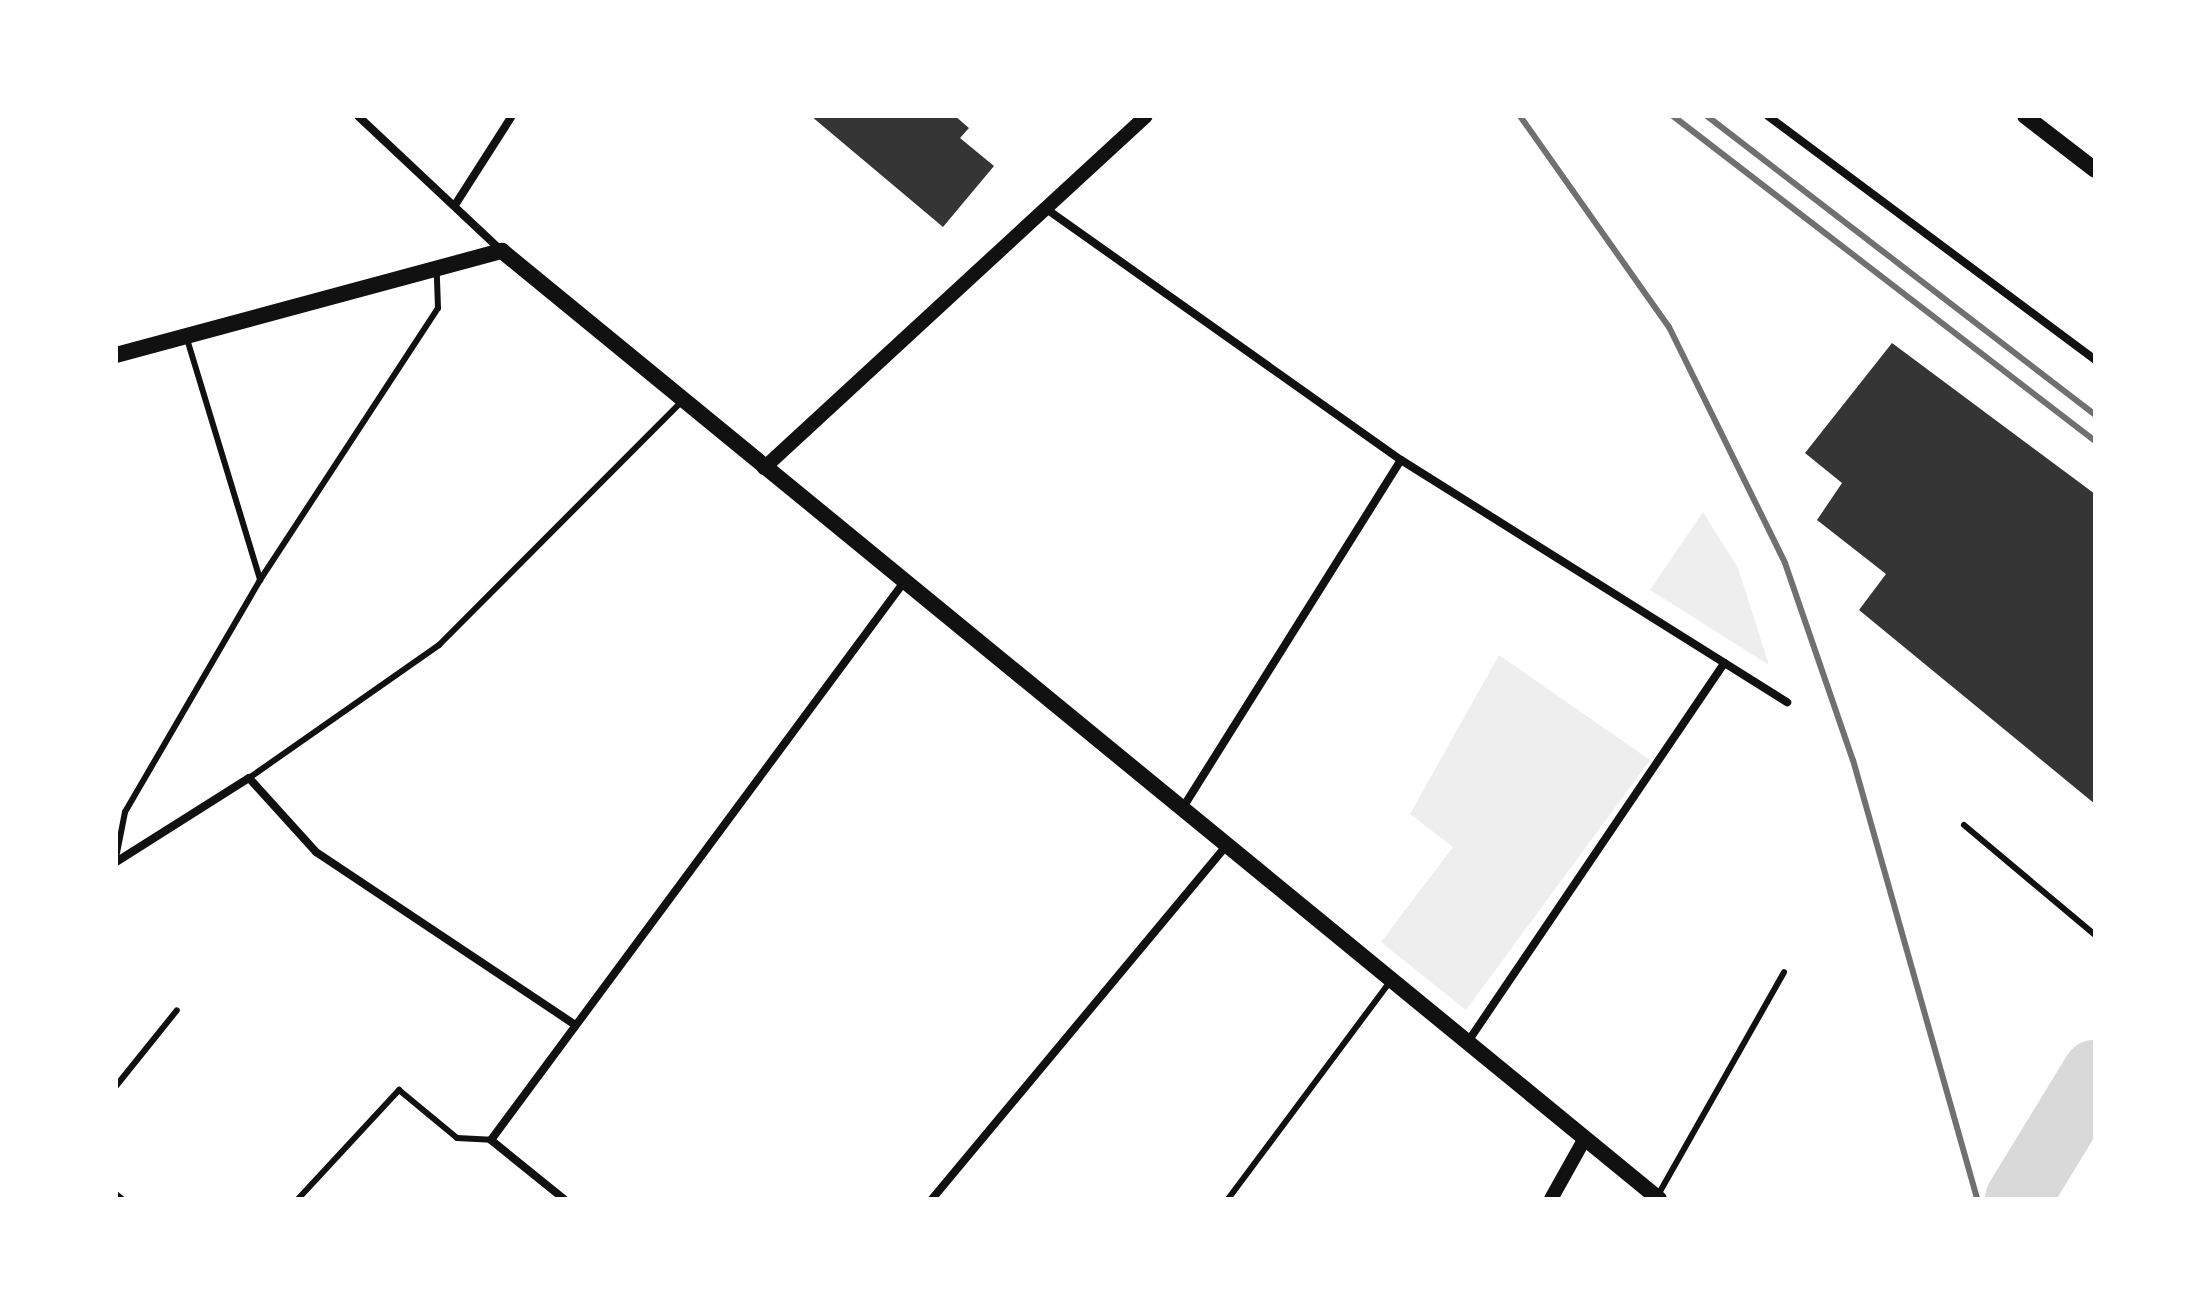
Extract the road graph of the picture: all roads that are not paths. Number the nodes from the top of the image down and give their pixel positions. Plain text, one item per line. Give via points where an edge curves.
1 (358, 116) edge
2 (512, 116) edge
3 (1146, 116) edge
4 (1768, 116) edge
5 (2025, 116) edge
6 (2095, 170) edge
7 (455, 205) junction
8 (1045, 208) junction
9 (502, 251) junction
10 (437, 269) junction
11 (186, 336) junction
12 (116, 355) edge
13 (2095, 360) edge
14 (681, 402) junction
15 (1401, 460) junction
16 (764, 468) junction
17 (260, 580) junction
18 (904, 582) junction
19 (1724, 663) junction
20 (1787, 702) dead end
21 (249, 778) junction
22 (116, 807) edge
23 (1182, 810) junction
24 (125, 812) junction
25 (1964, 825) dead end
26 (1225, 847) junction
27 (116, 860) edge
28 (2095, 935) edge
29 (1784, 972) dead end
30 (1390, 982) junction
31 (177, 1010) dead end
32 (575, 1025) junction
33 (1466, 1044) junction
34 (116, 1086) edge
35 (491, 1140) junction
36 (1584, 1140) junction
37 (116, 1194) edge
38 (1658, 1198) edge
39 (122, 1199) edge
40 (298, 1199) edge
41 (564, 1199) edge
42 (932, 1199) edge
43 (1228, 1199) edge
44 (1551, 1199) edge

1 - 7 street
2 - 7 street
3 - 8 street
4 - 13 street
5 - 6 main road
7 - 9 street
8 - 15 street
8 - 16 street
9 - 10 main road
9 - 14 main road
10 - 11 main road
10 - 17 lane via 438,308
11 - 12 main road
11 - 17 lane
14 - 16 main road
14 - 21 lane via 439,645
15 - 19 street
15 - 23 street
16 - 18 main road
17 - 24 lane
18 - 23 main road
18 - 32 street
19 - 20 street
19 - 33 street
21 - 27 street
21 - 32 street via 316,852
22 - 24 lane
23 - 26 main road
24 - 27 lane
25 - 28 lane
26 - 30 main road
26 - 42 street
29 - 38 lane
30 - 33 main road
30 - 43 lane
31 - 34 lane
32 - 35 street
33 - 36 main road
35 - 40 lane via 457,1138 399,1090
35 - 41 street
36 - 38 main road
36 - 44 street
37 - 39 lane

